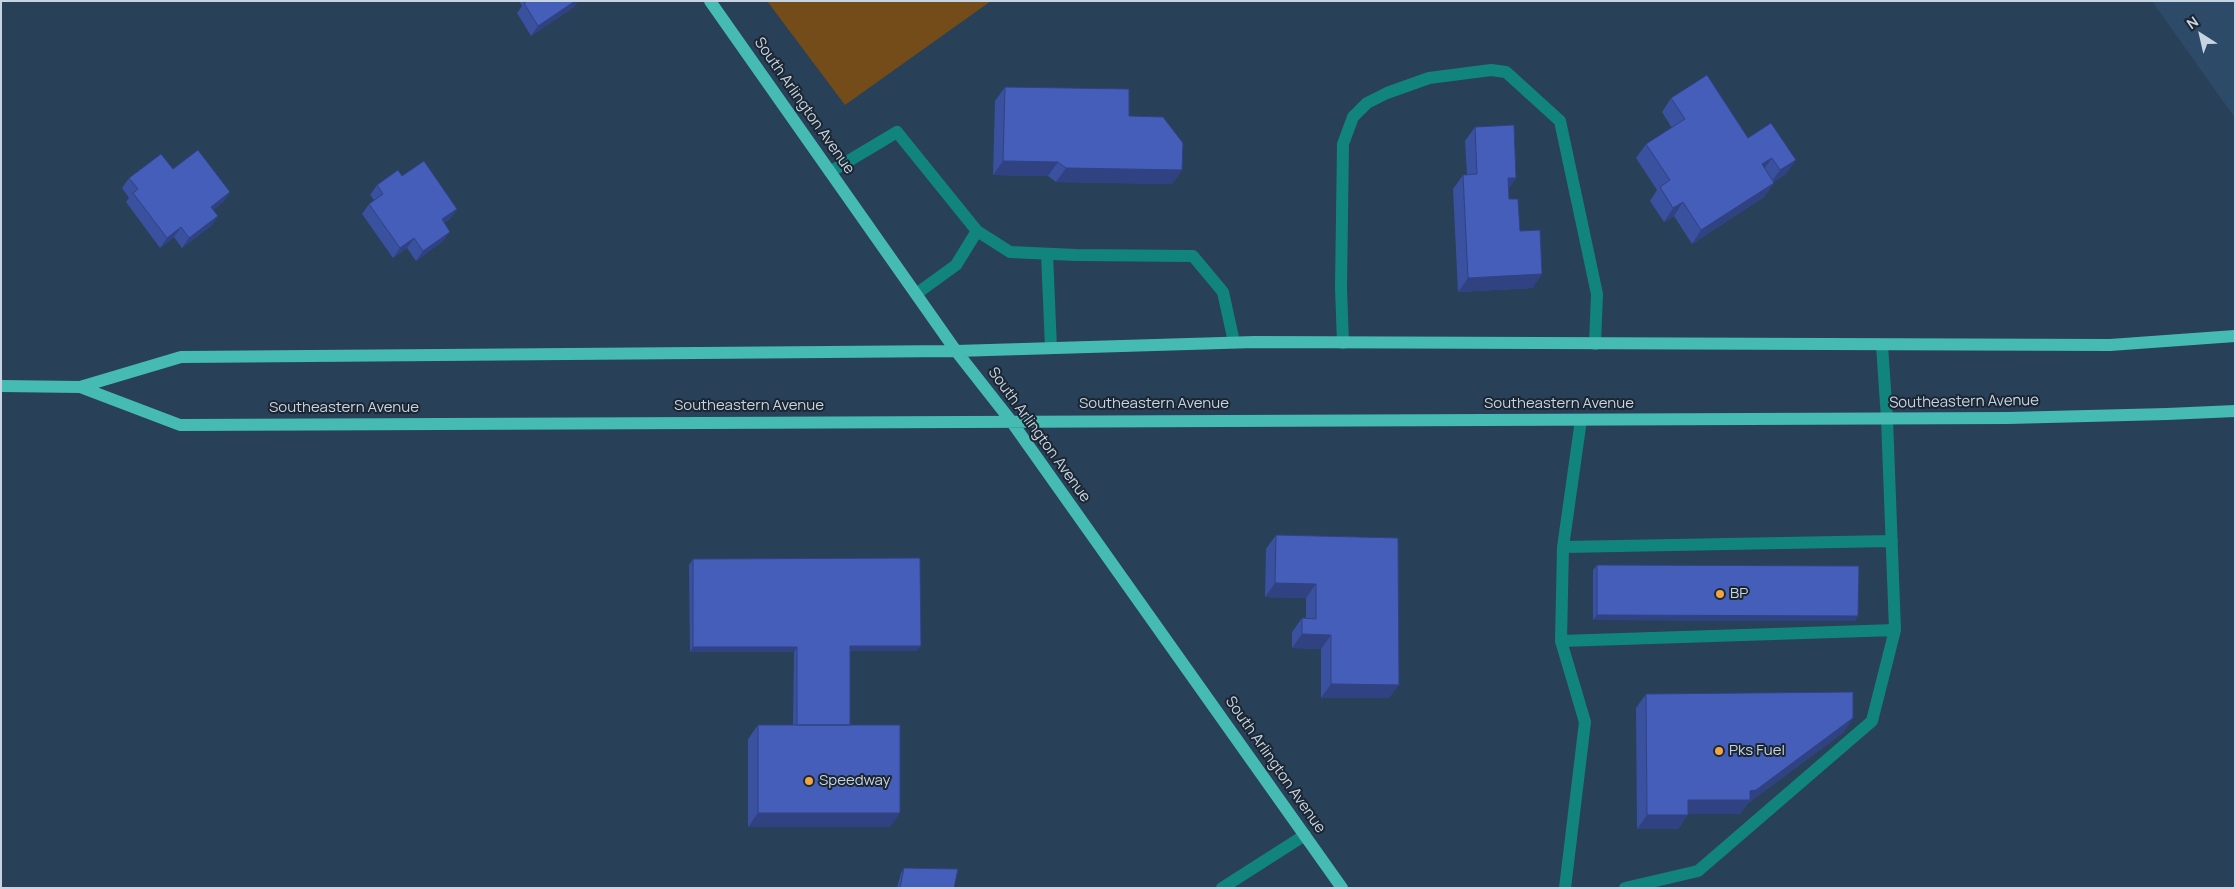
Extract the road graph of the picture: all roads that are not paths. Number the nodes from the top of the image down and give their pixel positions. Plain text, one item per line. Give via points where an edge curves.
1 (710, 1) edge
2 (830, 172) junction
3 (977, 231) junction
4 (1047, 254) junction
5 (916, 294) junction
6 (2235, 336) edge
7 (1234, 342) junction
8 (1343, 342) junction
9 (1595, 344) junction
10 (1882, 345) junction
11 (1051, 348) junction
12 (956, 351) junction
13 (1, 386) edge
14 (80, 387) junction
15 (2235, 410) edge
16 (1887, 419) junction
17 (1581, 420) junction
18 (1011, 421) junction
19 (1892, 542) junction
20 (1563, 547) junction
21 (1895, 630) junction
22 (1561, 641) junction
23 (1305, 835) junction
24 (1222, 888) edge
25 (1342, 888) edge
26 (1564, 888) edge
27 (1625, 888) edge

1 - 2 main road, South Arlington Avenue
2 - 3 lane via 897,132
2 - 5 main road, South Arlington Avenue
3 - 4 lane via 1010,252
3 - 5 lane via 956,265
4 - 7 lane via 1193,256 1223,292
4 - 11 lane
5 - 12 main road, South Arlington Avenue
6 - 10 main road, Southeastern Avenue via 2110,345
7 - 8 main road, Southeastern Avenue
7 - 11 main road, Southeastern Avenue
8 - 9 main road, Southeastern Avenue
8 - 9 lane via 1343,144 1353,117 1367,103 1429,78 1492,70 1506,72 1560,120 1597,294
9 - 10 main road, Southeastern Avenue
10 - 16 lane
11 - 12 main road, Southeastern Avenue
12 - 14 main road, Southeastern Avenue via 181,357
12 - 18 main road, South Arlington Avenue
13 - 14 main road, Southeastern Avenue
14 - 18 main road, Southeastern Avenue via 180,425
15 - 16 main road, Southeastern Avenue
16 - 17 main road, Southeastern Avenue
16 - 19 lane
17 - 18 main road, Southeastern Avenue
17 - 20 lane
18 - 23 main road, South Arlington Avenue
19 - 20 lane
19 - 21 lane
20 - 22 lane
21 - 22 lane
21 - 27 lane via 1872,721 1698,872
22 - 26 lane via 1585,722
23 - 24 lane
23 - 25 main road, South Arlington Avenue

